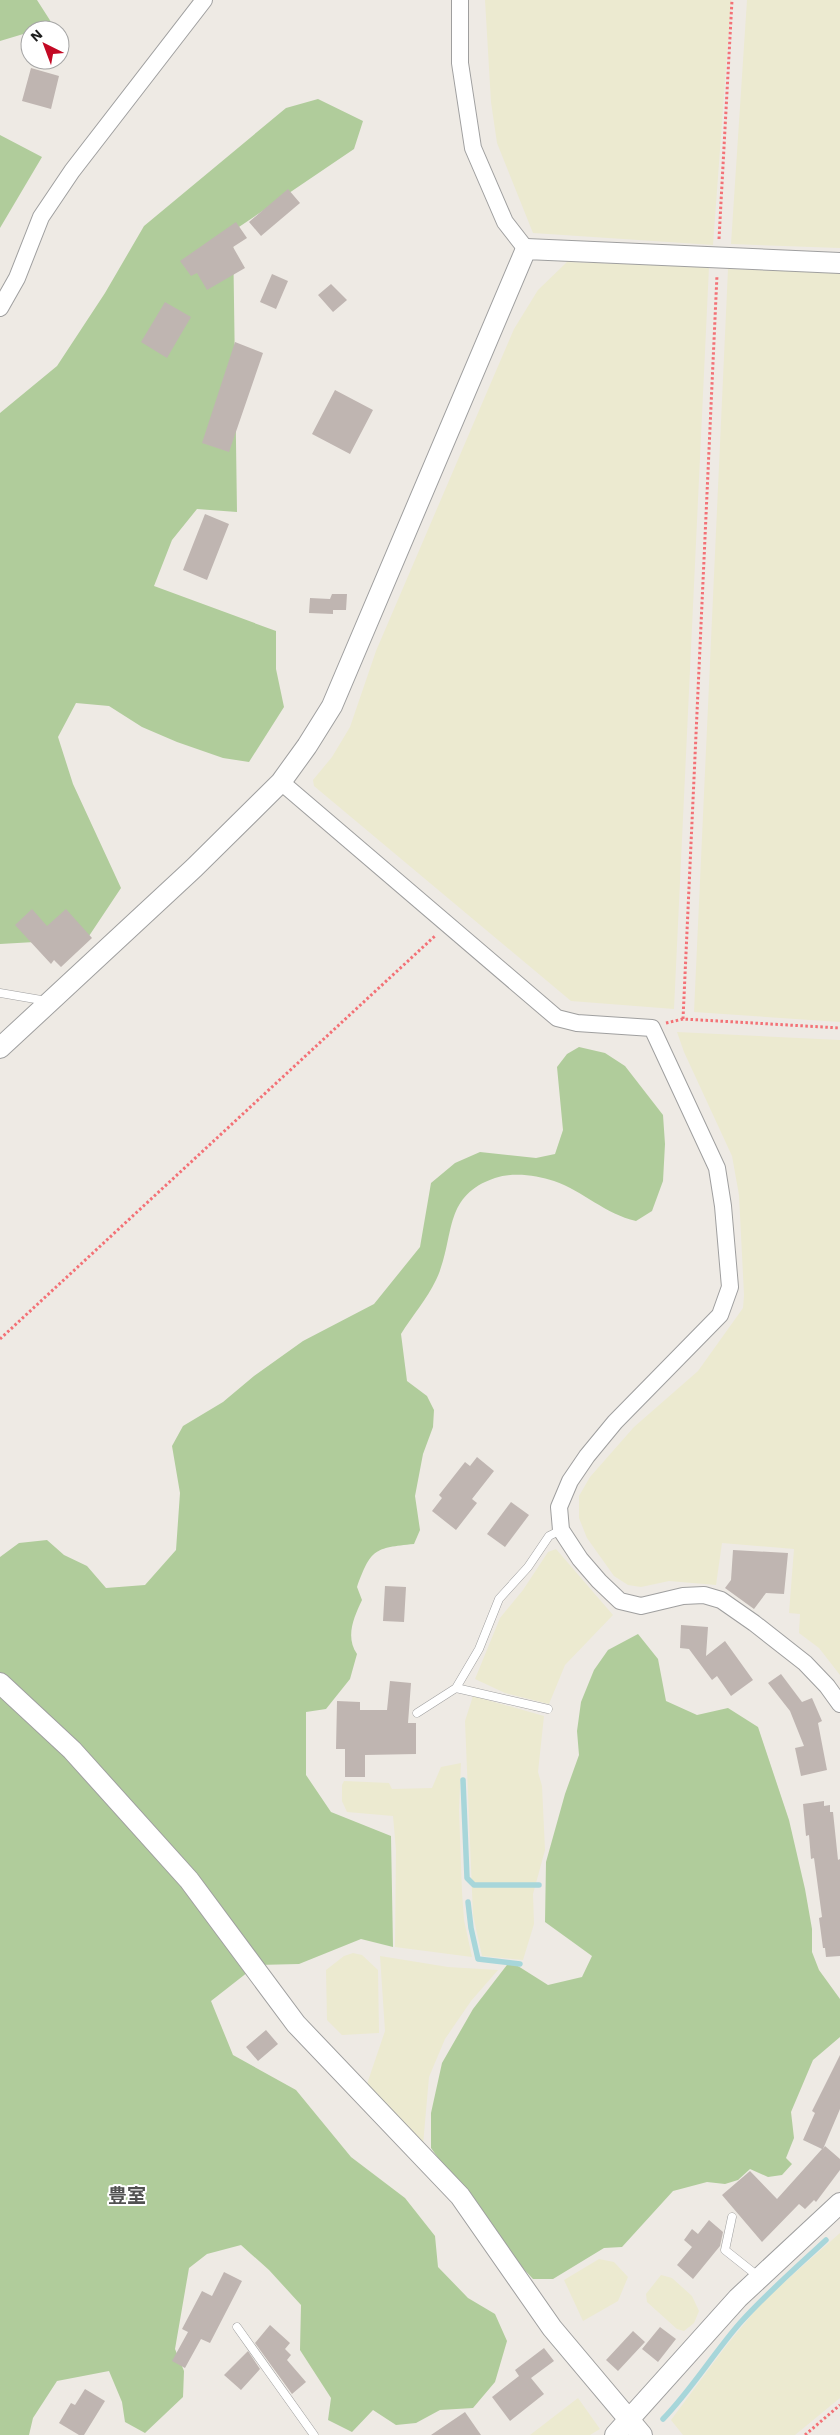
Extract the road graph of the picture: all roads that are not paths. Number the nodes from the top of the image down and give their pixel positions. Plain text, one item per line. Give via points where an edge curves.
1 (204, 0) edge
2 (460, 0) edge
3 (526, 249) junction
4 (840, 263) edge
5 (0, 308) edge
6 (280, 782) junction
7 (0, 993) edge
8 (49, 1002) junction
9 (0, 1048) edge
10 (561, 1530) junction
11 (0, 1683) edge
12 (456, 1688) junction
13 (840, 1704) edge
14 (548, 1709) dead end
15 (417, 1713) dead end
16 (840, 2203) edge
17 (732, 2217) dead end
18 (759, 2277) junction
19 (237, 2327) dead end
20 (635, 2428) edge
21 (314, 2435) edge
22 (615, 2435) edge

1 - 5 street via 72,171 46,210 17,278
2 - 3 street via 460,63 473,148 505,222
3 - 4 street
3 - 6 street via 332,706
6 - 8 street via 194,868
6 - 10 street via 557,1018 577,1023 652,1028 717,1168 730,1287 720,1315 586,1456 559,1507
7 - 8 lane
8 - 9 street
10 - 12 lane via 549,1536 499,1599 479,1649
10 - 13 street via 580,1559 620,1601 641,1606 683,1596 704,1595 721,1600 805,1663
11 - 20 street via 72,1750 189,1880 296,2024 460,2196 552,2328
12 - 14 lane
12 - 15 lane
16 - 18 street
17 - 18 lane via 725,2250
18 - 20 street via 738,2298
19 - 21 lane
20 - 22 street

